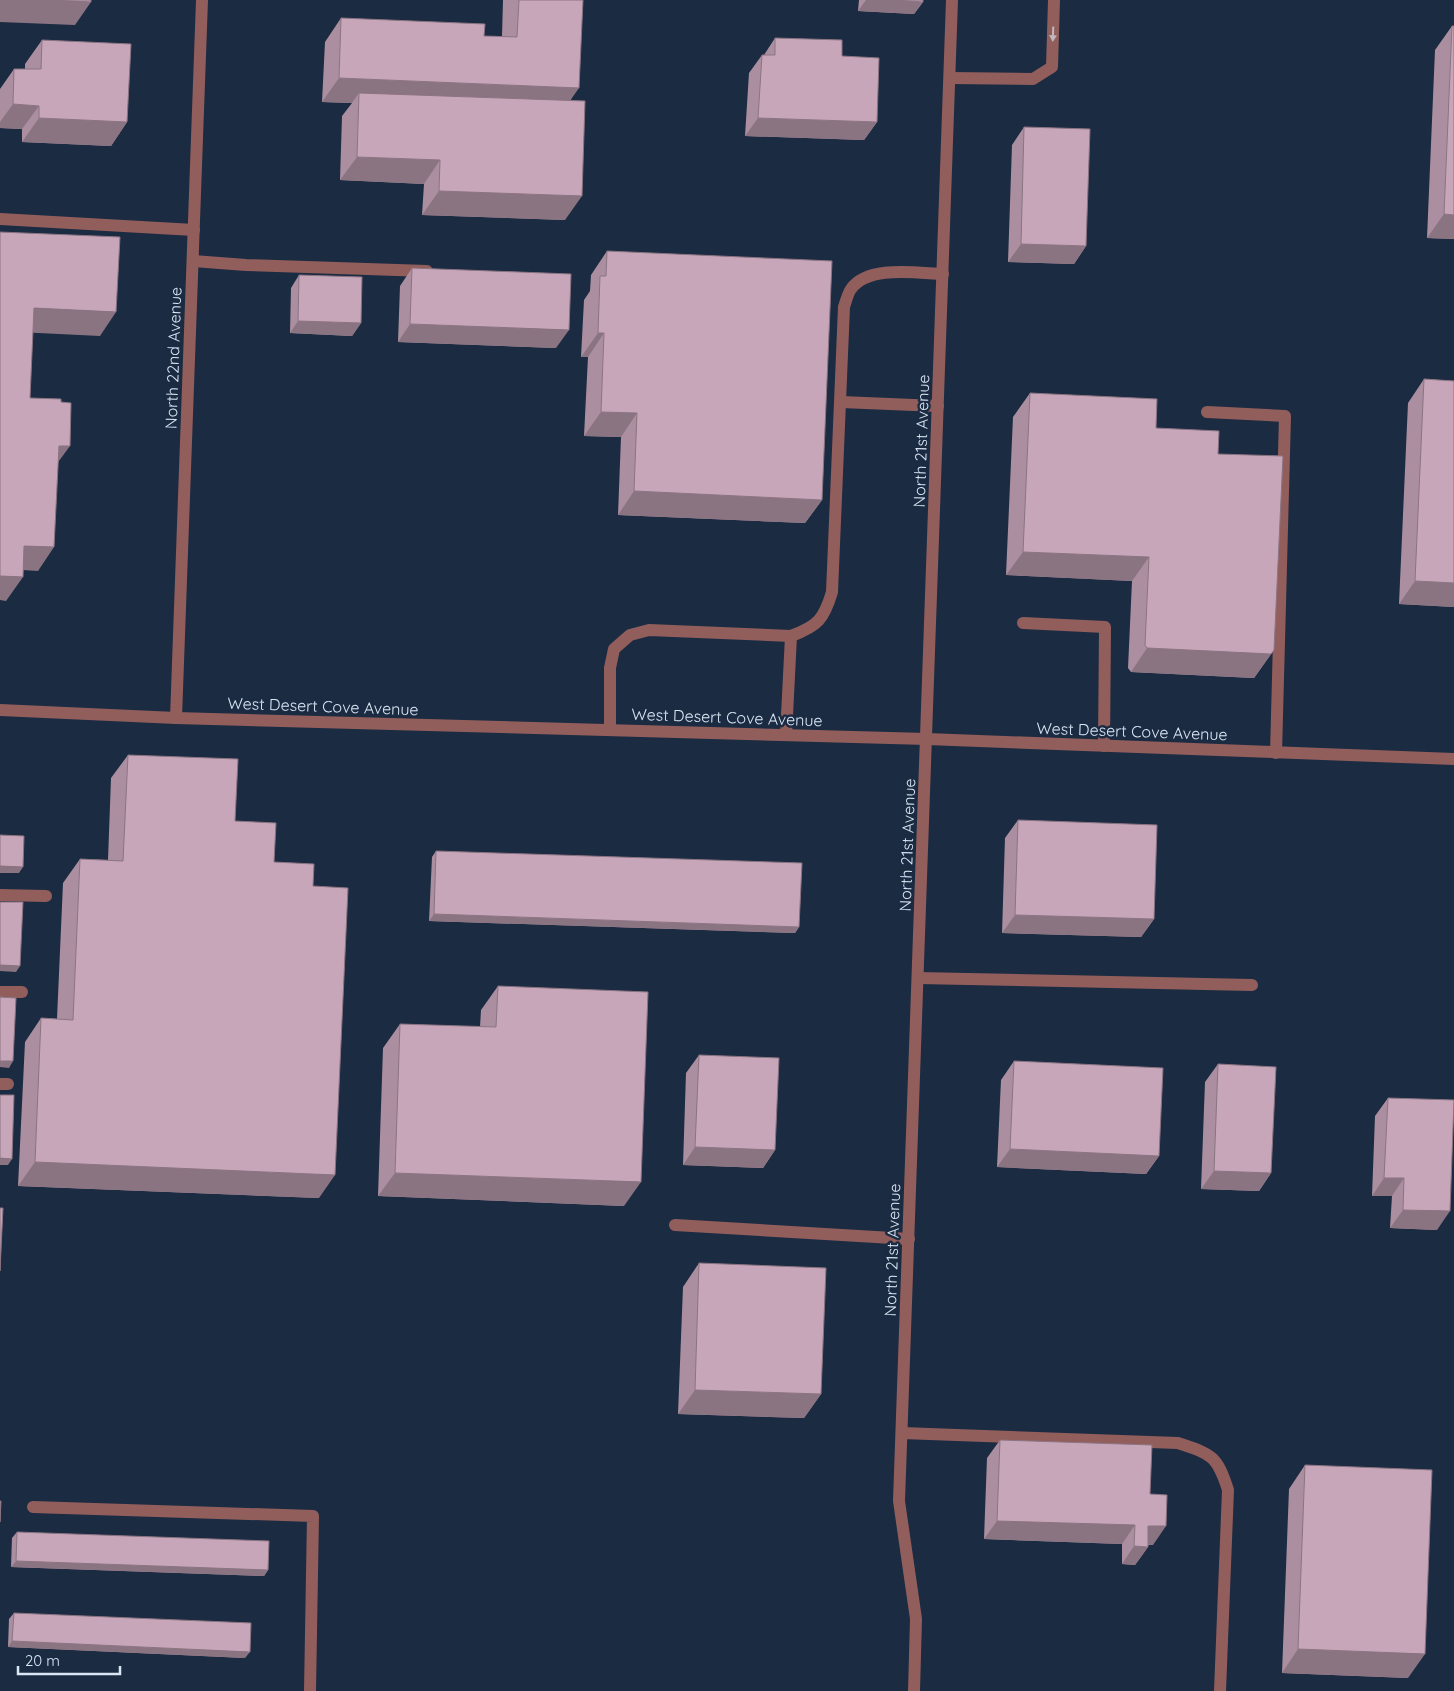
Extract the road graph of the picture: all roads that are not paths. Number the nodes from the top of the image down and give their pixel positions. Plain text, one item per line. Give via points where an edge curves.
1 (202, 0) edge
2 (952, 0) edge
3 (1054, 0) edge
4 (950, 78) junction
5 (0, 219) edge
6 (194, 230) junction
7 (193, 261) junction
8 (444, 271) edge
9 (943, 274) junction
10 (840, 402) junction
11 (938, 406) junction
12 (1207, 412) dead end
13 (1023, 623) dead end
14 (792, 636) junction
15 (0, 710) edge
16 (176, 718) junction
17 (610, 730) junction
18 (786, 735) junction
19 (926, 739) junction
20 (1104, 746) junction
21 (1276, 753) junction
22 (1454, 760) edge
23 (0, 895) edge
24 (46, 896) dead end
25 (918, 978) junction
26 (1252, 985) dead end
27 (0, 992) edge
28 (22, 992) dead end
29 (675, 1225) dead end
30 (909, 1238) junction
31 (902, 1433) junction
32 (33, 1507) dead end
33 (310, 1691) edge
34 (914, 1691) edge
35 (1220, 1691) edge

1 - 6 street, North 22nd Avenue
2 - 4 street, North 21st Avenue
3 -> 4 street via 1052,68 1033,79
4 - 9 street, North 21st Avenue
5 - 6 street
6 - 7 street, North 22nd Avenue
7 - 8 street
7 - 16 street, North 22nd Avenue
9 - 10 street via 878,273 863,277 850,289 844,307
9 - 11 street, North 21st Avenue
10 - 11 street
10 - 14 street via 832,592 826,614 812,628
11 - 19 street, North 21st Avenue
12 - 21 street via 1285,416
13 - 20 street via 1105,627
14 - 17 street via 650,630 630,635 614,650 610,668
14 - 18 street
15 - 16 street, West Desert Cove Avenue
16 - 17 street, West Desert Cove Avenue
17 - 18 street, West Desert Cove Avenue
18 - 19 street, West Desert Cove Avenue
19 - 20 street, West Desert Cove Avenue
19 - 25 street, North 21st Avenue
20 - 21 street, West Desert Cove Avenue
21 - 22 street, West Desert Cove Avenue
23 - 24 street
25 - 26 street
25 - 30 street, North 21st Avenue
27 - 28 street
29 - 30 street
30 - 31 street, North 21st Avenue
31 - 34 street, North 21st Avenue via 900,1501 916,1619
31 - 35 street via 1178,1443 1209,1453 1222,1471 1228,1490
32 - 33 street via 313,1516

